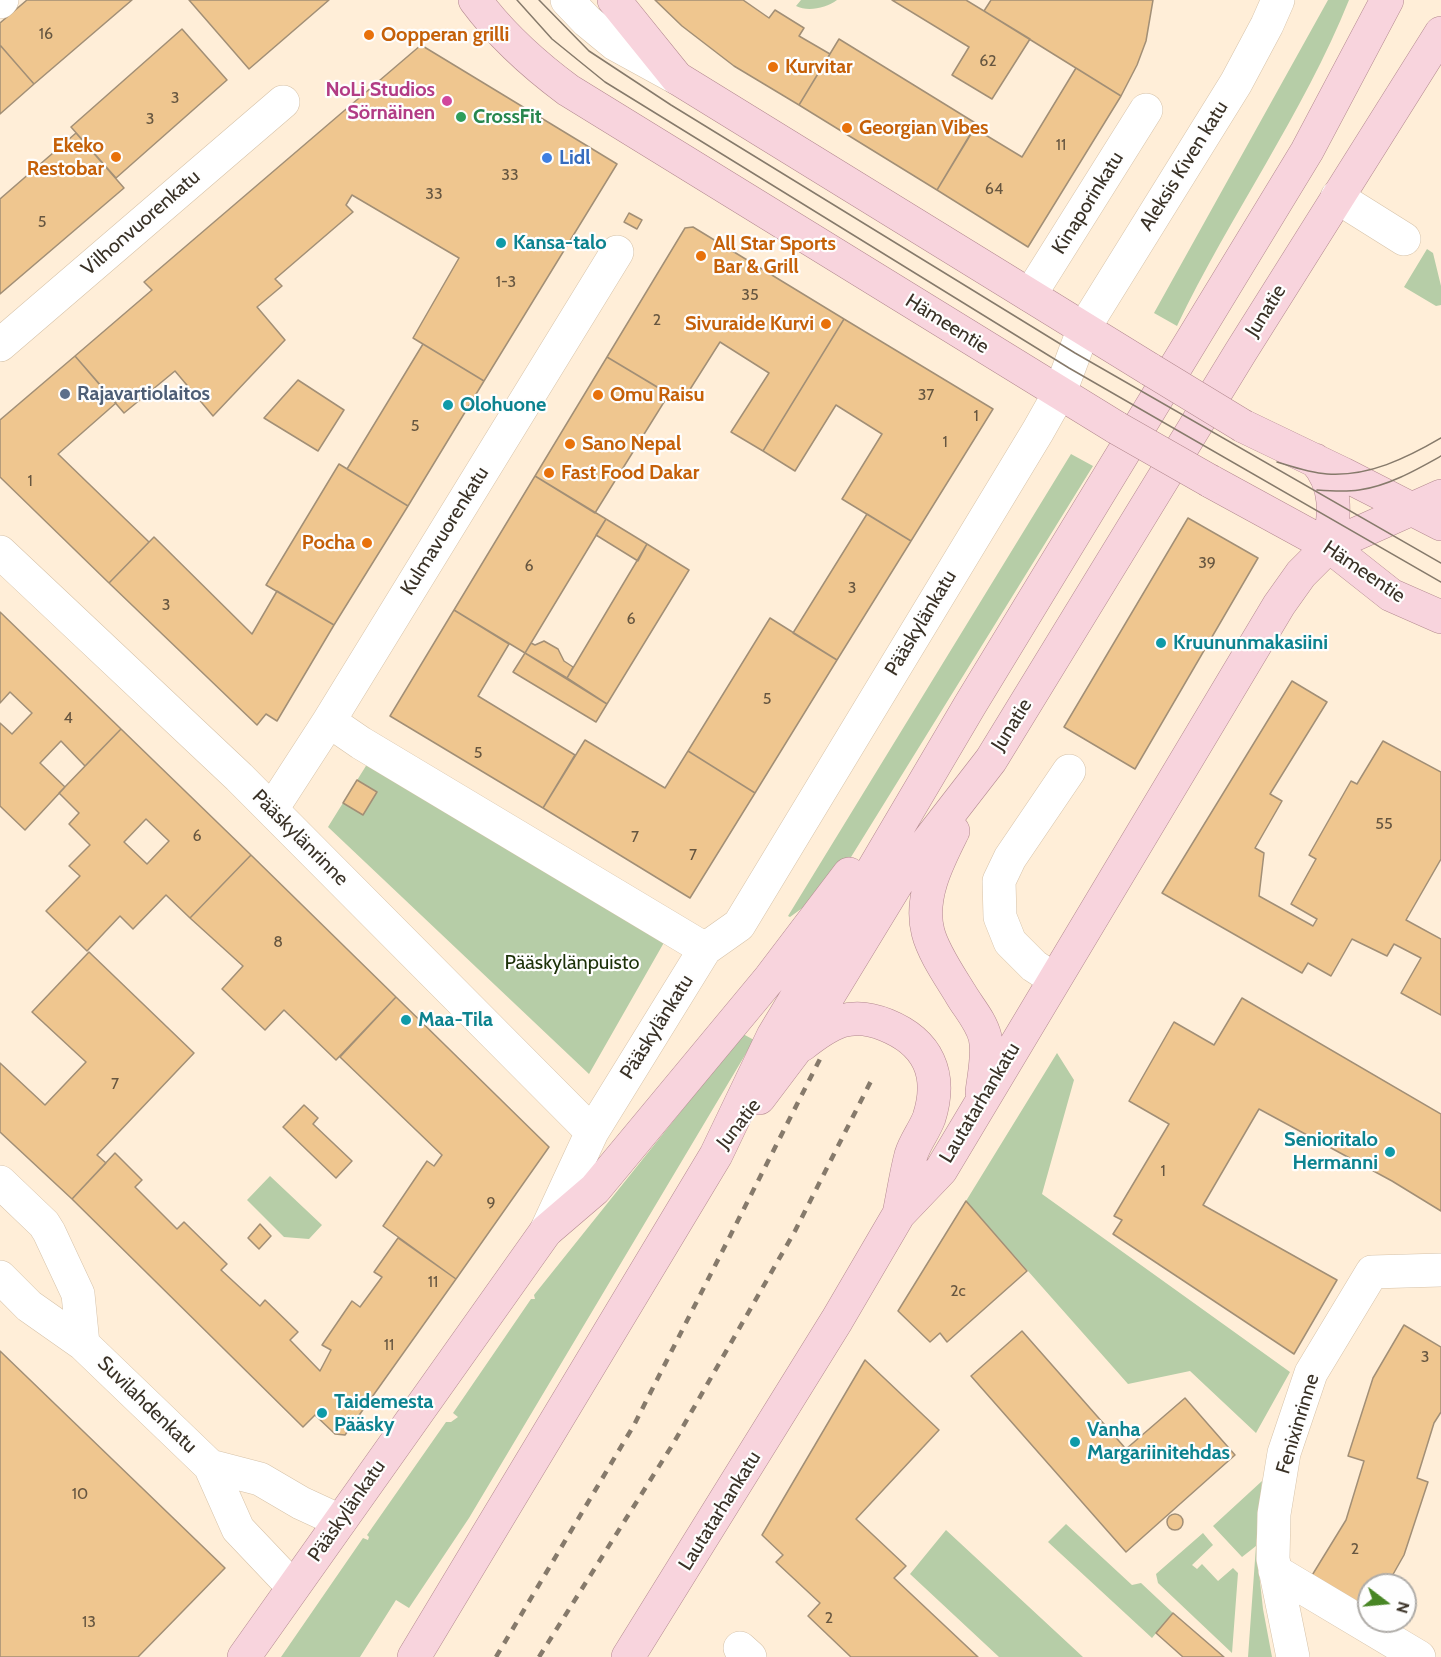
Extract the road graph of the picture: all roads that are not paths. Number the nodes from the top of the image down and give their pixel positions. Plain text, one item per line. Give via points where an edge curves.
1 (475, 0) edge
2 (567, 0) edge
3 (614, 0) edge
4 (1278, 0) edge
5 (1387, 0) edge
6 (1441, 33) edge
7 (677, 78) junction
8 (283, 102) dead end
9 (1146, 110) dead end
10 (1337, 197) junction
11 (1404, 239) dead end
12 (617, 252) dead end
13 (1030, 295) junction
14 (1084, 328) junction
15 (2, 338) edge
16 (1060, 392) junction
17 (1315, 460) junction
18 (1441, 496) edge
19 (1411, 510) junction
20 (1441, 524) edge
21 (1329, 546) junction
22 (0, 552) edge
23 (1441, 616) edge
24 (970, 705) junction
25 (329, 721) junction
26 (991, 760) junction
27 (1068, 771) dead end
28 (272, 809) junction
29 (705, 949) junction
30 (1054, 979) junction
31 (796, 1049) junction
32 (981, 1100) junction
33 (592, 1132) junction
34 (716, 1155) junction
35 (0, 1182) edge
36 (899, 1214) junction
37 (546, 1232) junction
38 (1441, 1270) edge
39 (0, 1277) edge
40 (83, 1344) junction
41 (210, 1466) junction
42 (340, 1521) junction
43 (1275, 1571) junction
44 (293, 1587) junction
45 (244, 1657) edge
46 (414, 1657) edge
47 (628, 1657) edge
48 (1293, 1657) edge
49 (1419, 1657) edge

1 - 16 main road, Hämeentie via 517,47 568,90
2 - 7 street via 615,44
3 - 7 main road
4 - 14 street, Aleksis Kiven katu via 1236,82
5 - 24 main road, Junatie via 1307,151
6 - 10 main road, Junatie
7 - 13 main road
8 - 15 street, Vilhonvuorenkatu
9 - 13 street, Kinaporinkatu
10 - 11 street
10 - 26 main road, Junatie
12 - 25 street, Kulmavuorenkatu
13 - 14 main road
14 - 16 street, Aleksis Kiven katu
14 - 17 main road, bridge via 1243,426
16 - 21 main road, Hämeentie, bridge
16 - 29 street, Pääskylänkatu via 739,925
17 - 19 main road
17 - 21 main road via 1326,474 1334,502
18 - 19 main road
19 - 20 main road
19 - 21 main road
21 - 23 main road, Hämeentie via 1391,595
21 - 30 main road, Lautatarhankatu via 1279,606
22 - 28 street, Pääskylänrinne
24 - 34 main road, Junatie via 773,1036
24 - 37 main road via 771,978 595,1189
25 - 28 street, Kulmavuorenkatu
25 - 29 street
26 - 31 main road, Junatie via 902,874
26 - 32 main road via 935,867 926,915 928,933 946,970 982,1028 986,1050
27 - 30 street via 999,881 1000,917 1010,942
28 - 33 street, Pääskylänrinne
29 - 33 street, Pääskylänkatu
30 - 32 main road, Lautatarhankatu
31 - 34 main road, Junatie
31 - 36 main road via 824,1027 853,1018 877,1021 894,1029 918,1044 931,1064 934,1093 911,1157
32 - 36 main road, Lautatarhankatu via 941,1170
33 - 37 street, Pääskylänkatu
34 - 46 main road
35 - 40 street, Suvilahdenkatu via 44,1224 53,1241 78,1294
36 - 47 main road, Lautatarhankatu
37 - 42 main road, Pääskylänkatu
38 - 43 street, Fenixinrinne via 1372,1272 1311,1373 1284,1453 1274,1514
39 - 40 street, Suvilahdenkatu via 29,1306
40 - 41 street, Suvilahdenkatu
41 - 42 street, Suvilahdenkatu via 260,1479
41 - 44 street, Suvilahdenkatu via 238,1529
42 - 44 main road, Pääskylänkatu
43 - 48 street, Fenixinrinne
43 - 49 street
44 - 45 main road, Pääskylänkatu

